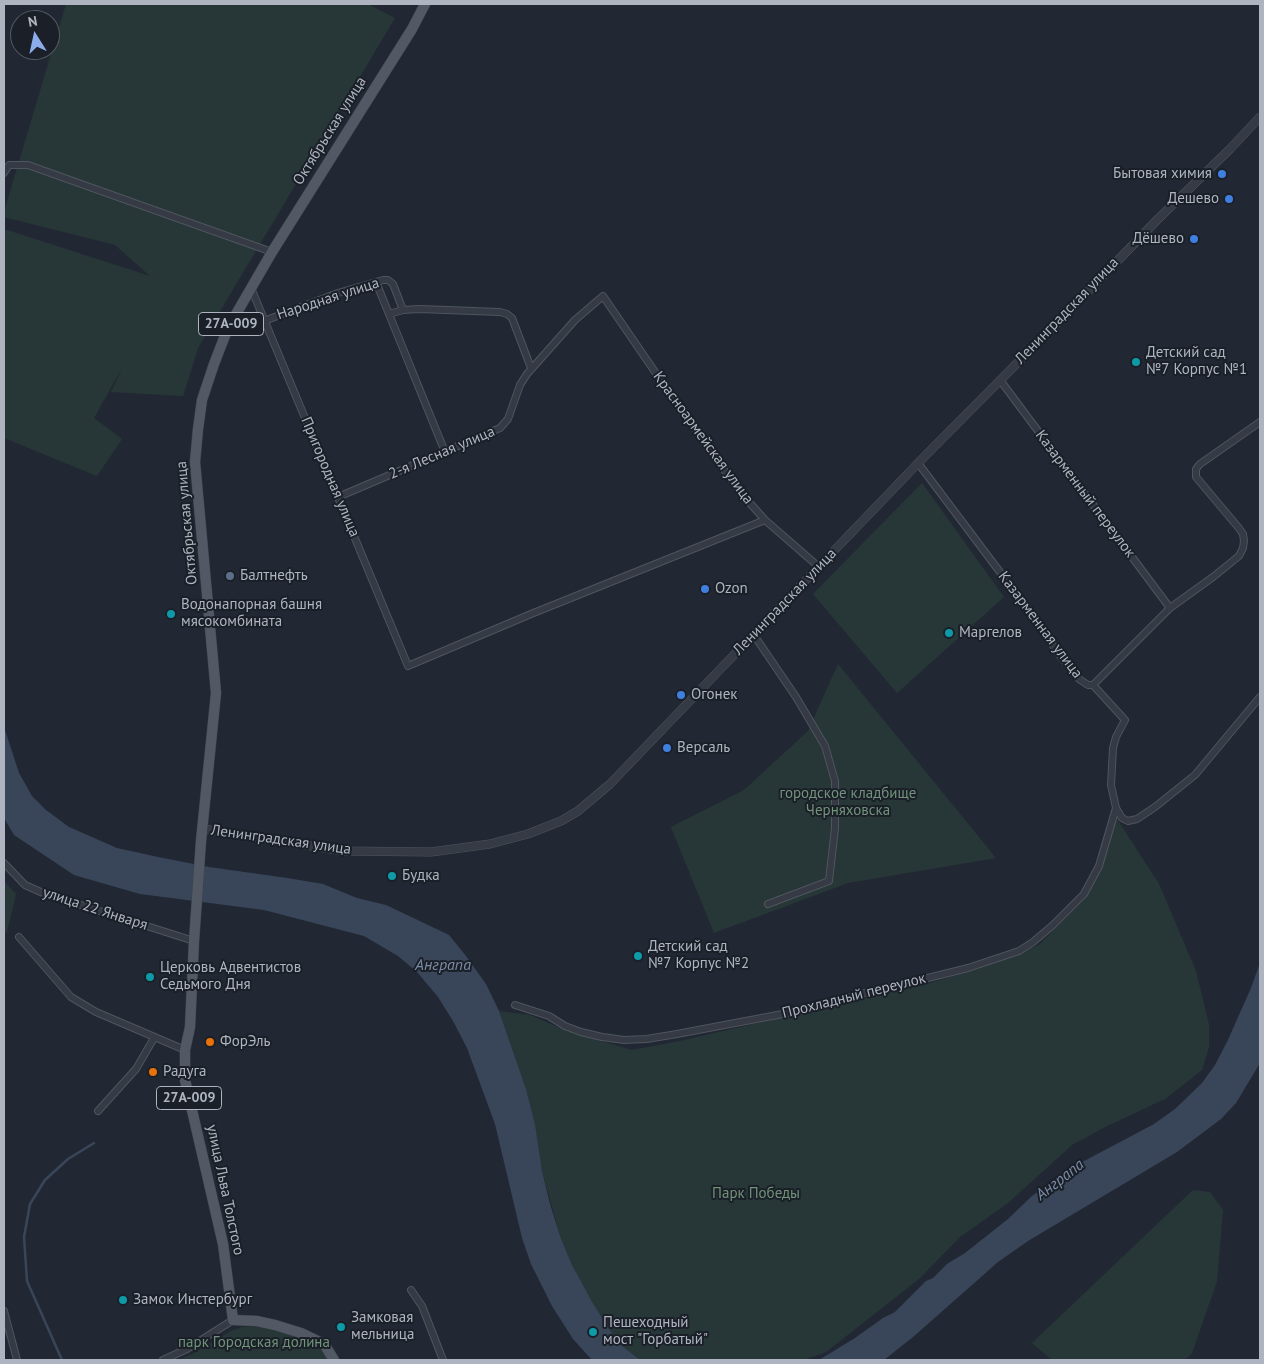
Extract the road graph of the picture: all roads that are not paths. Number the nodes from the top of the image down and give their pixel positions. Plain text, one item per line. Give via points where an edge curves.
1 (425, 4) edge
2 (1260, 117) edge
3 (4, 173) edge
4 (272, 252) junction
5 (376, 282) junction
6 (251, 288) junction
7 (603, 296) joint
8 (403, 310) junction
9 (389, 314) junction
10 (264, 321) junction
11 (531, 368) junction
12 (1000, 380) junction
13 (1260, 422) edge
14 (445, 452) junction
15 (918, 463) junction
16 (338, 497) junction
17 (765, 520) junction
18 (819, 567) junction
19 (1170, 608) junction
20 (753, 636) junction
21 (1093, 685) junction
22 (1260, 696) edge
23 (1116, 808) junction
24 (202, 829) junction
25 (4, 863) edge
26 (768, 904) dead end
27 (19, 937) dead end
28 (194, 941) junction
29 (515, 1005) dead end
30 (154, 1038) junction
31 (184, 1050) junction
32 (98, 1111) dead end
33 (411, 1290) dead end
34 (4, 1311) edge
35 (233, 1320) junction
36 (17, 1360) edge
37 (163, 1360) edge
38 (334, 1360) edge
39 (443, 1360) edge

1 - 4 main road, Октябрьская улица / 27А-009
2 - 12 street, Ленинградская улица
3 - 4 street via 10,165 28,165
4 - 6 main road, Октябрьская улица / 27А-009
5 - 8 street, Народная улица via 391,281
5 - 9 street
5 - 10 street, Народная улица
6 - 10 street, Пригородная улица
6 - 24 main road, Октябрьская улица / 27А-009 via 228,328 202,400 195,462 216,693
7 - 11 street, 2-я Лесная улица via 575,320
7 - 17 street, Красноармейская улица via 728,477
8 - 9 street
8 - 11 street via 507,314 512,318
9 - 14 street
10 - 16 street, Пригородная улица
11 - 14 street, 2-я Лесная улица via 520,385 504,425
12 - 15 street, Ленинградская улица
12 - 19 street, Казарменный переулок
13 - 19 street, Казарменная улица via 1196,469 1196,477 1243,534 1243,548 1232,563
14 - 16 street, 2-я Лесная улица
15 - 18 street, Ленинградская улица
15 - 21 street, Казарменная улица via 1061,657 1079,679
16 - 17 street, Пригородная улица via 408,666
17 - 18 street, Красноармейская улица
18 - 20 street, Ленинградская улица
19 - 21 street, Казарменная улица
20 - 24 street, Ленинградская улица via 610,784 578,811 528,834 490,844 431,852 344,851
20 - 26 street via 796,697 825,746 835,782 835,828 829,882
21 - 23 street via 1125,720 1113,748 1112,786
22 - 23 street via 1195,775 1155,807 1128,821
23 - 29 street, Прохладный переулок via 1099,866 1084,894 1033,942 1018,951 968,968 809,1009 647,1039 624,1040 581,1032 549,1016
24 - 28 main road, улица Льва Толстого / 27А-009
25 - 28 street, улица 22 Января via 26,885 44,893
27 - 30 street via 71,998
28 - 31 main road, улица Льва Толстого / 27А-009 via 190,1027
30 - 31 street
30 - 32 street via 136,1069
31 - 35 main road, улица Льва Толстого / 27А-009 via 185,1080 223,1244
33 - 39 street via 422,1306
34 - 36 street
35 - 37 street
35 - 38 main road via 257,1321 301,1333 324,1344

